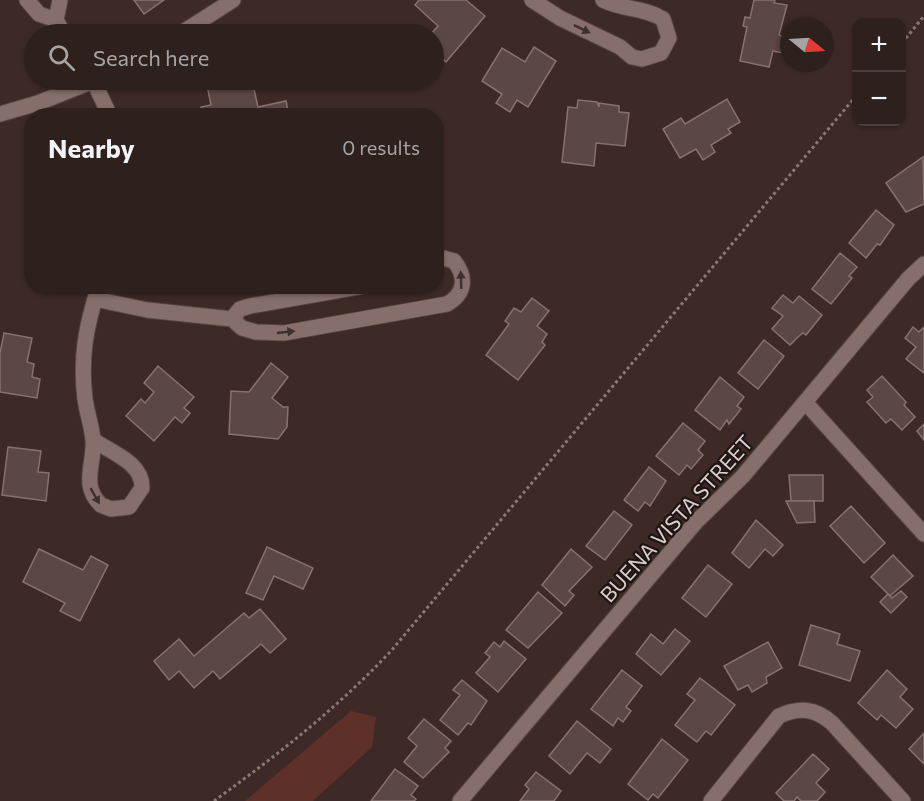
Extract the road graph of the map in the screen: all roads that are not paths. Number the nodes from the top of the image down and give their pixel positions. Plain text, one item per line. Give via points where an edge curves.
1 (27, 0) edge
2 (60, 0) edge
3 (233, 0) edge
4 (532, 0) edge
5 (603, 0) edge
6 (56, 20) junction
7 (58, 24) edge
8 (196, 24) edge
9 (66, 90) edge
10 (98, 90) edge
11 (106, 108) edge
12 (0, 114) edge
13 (444, 258) edge
14 (924, 264) edge
15 (97, 294) edge
16 (100, 294) edge
17 (318, 294) edge
18 (232, 319) junction
19 (805, 402) junction
20 (93, 440) junction
21 (924, 534) edge
22 (460, 801) edge
23 (711, 801) edge
24 (903, 801) edge

1 - 6 street via 39,15
2 - 6 street
3 - 8 street
4 -> 5 street via 632,57 642,59 661,53 669,38 663,20 644,10 614,6
6 - 7 street
9 - 12 street
10 - 11 street
18 -> 13 street via 255,332 284,333 447,304 456,300 463,276 454,261
14 - 19 street, BUENA VISTA STREET
15 - 20 street via 84,336 82,359
16 - 18 street via 147,310
17 - 18 street via 250,306 240,309
19 - 21 street
19 - 22 street, BUENA VISTA STREET via 743,476 696,522
20 -> 20 street via 89,477 93,495 101,506 129,507 142,488 140,473
23 - 24 street via 779,716 791,710 821,713

